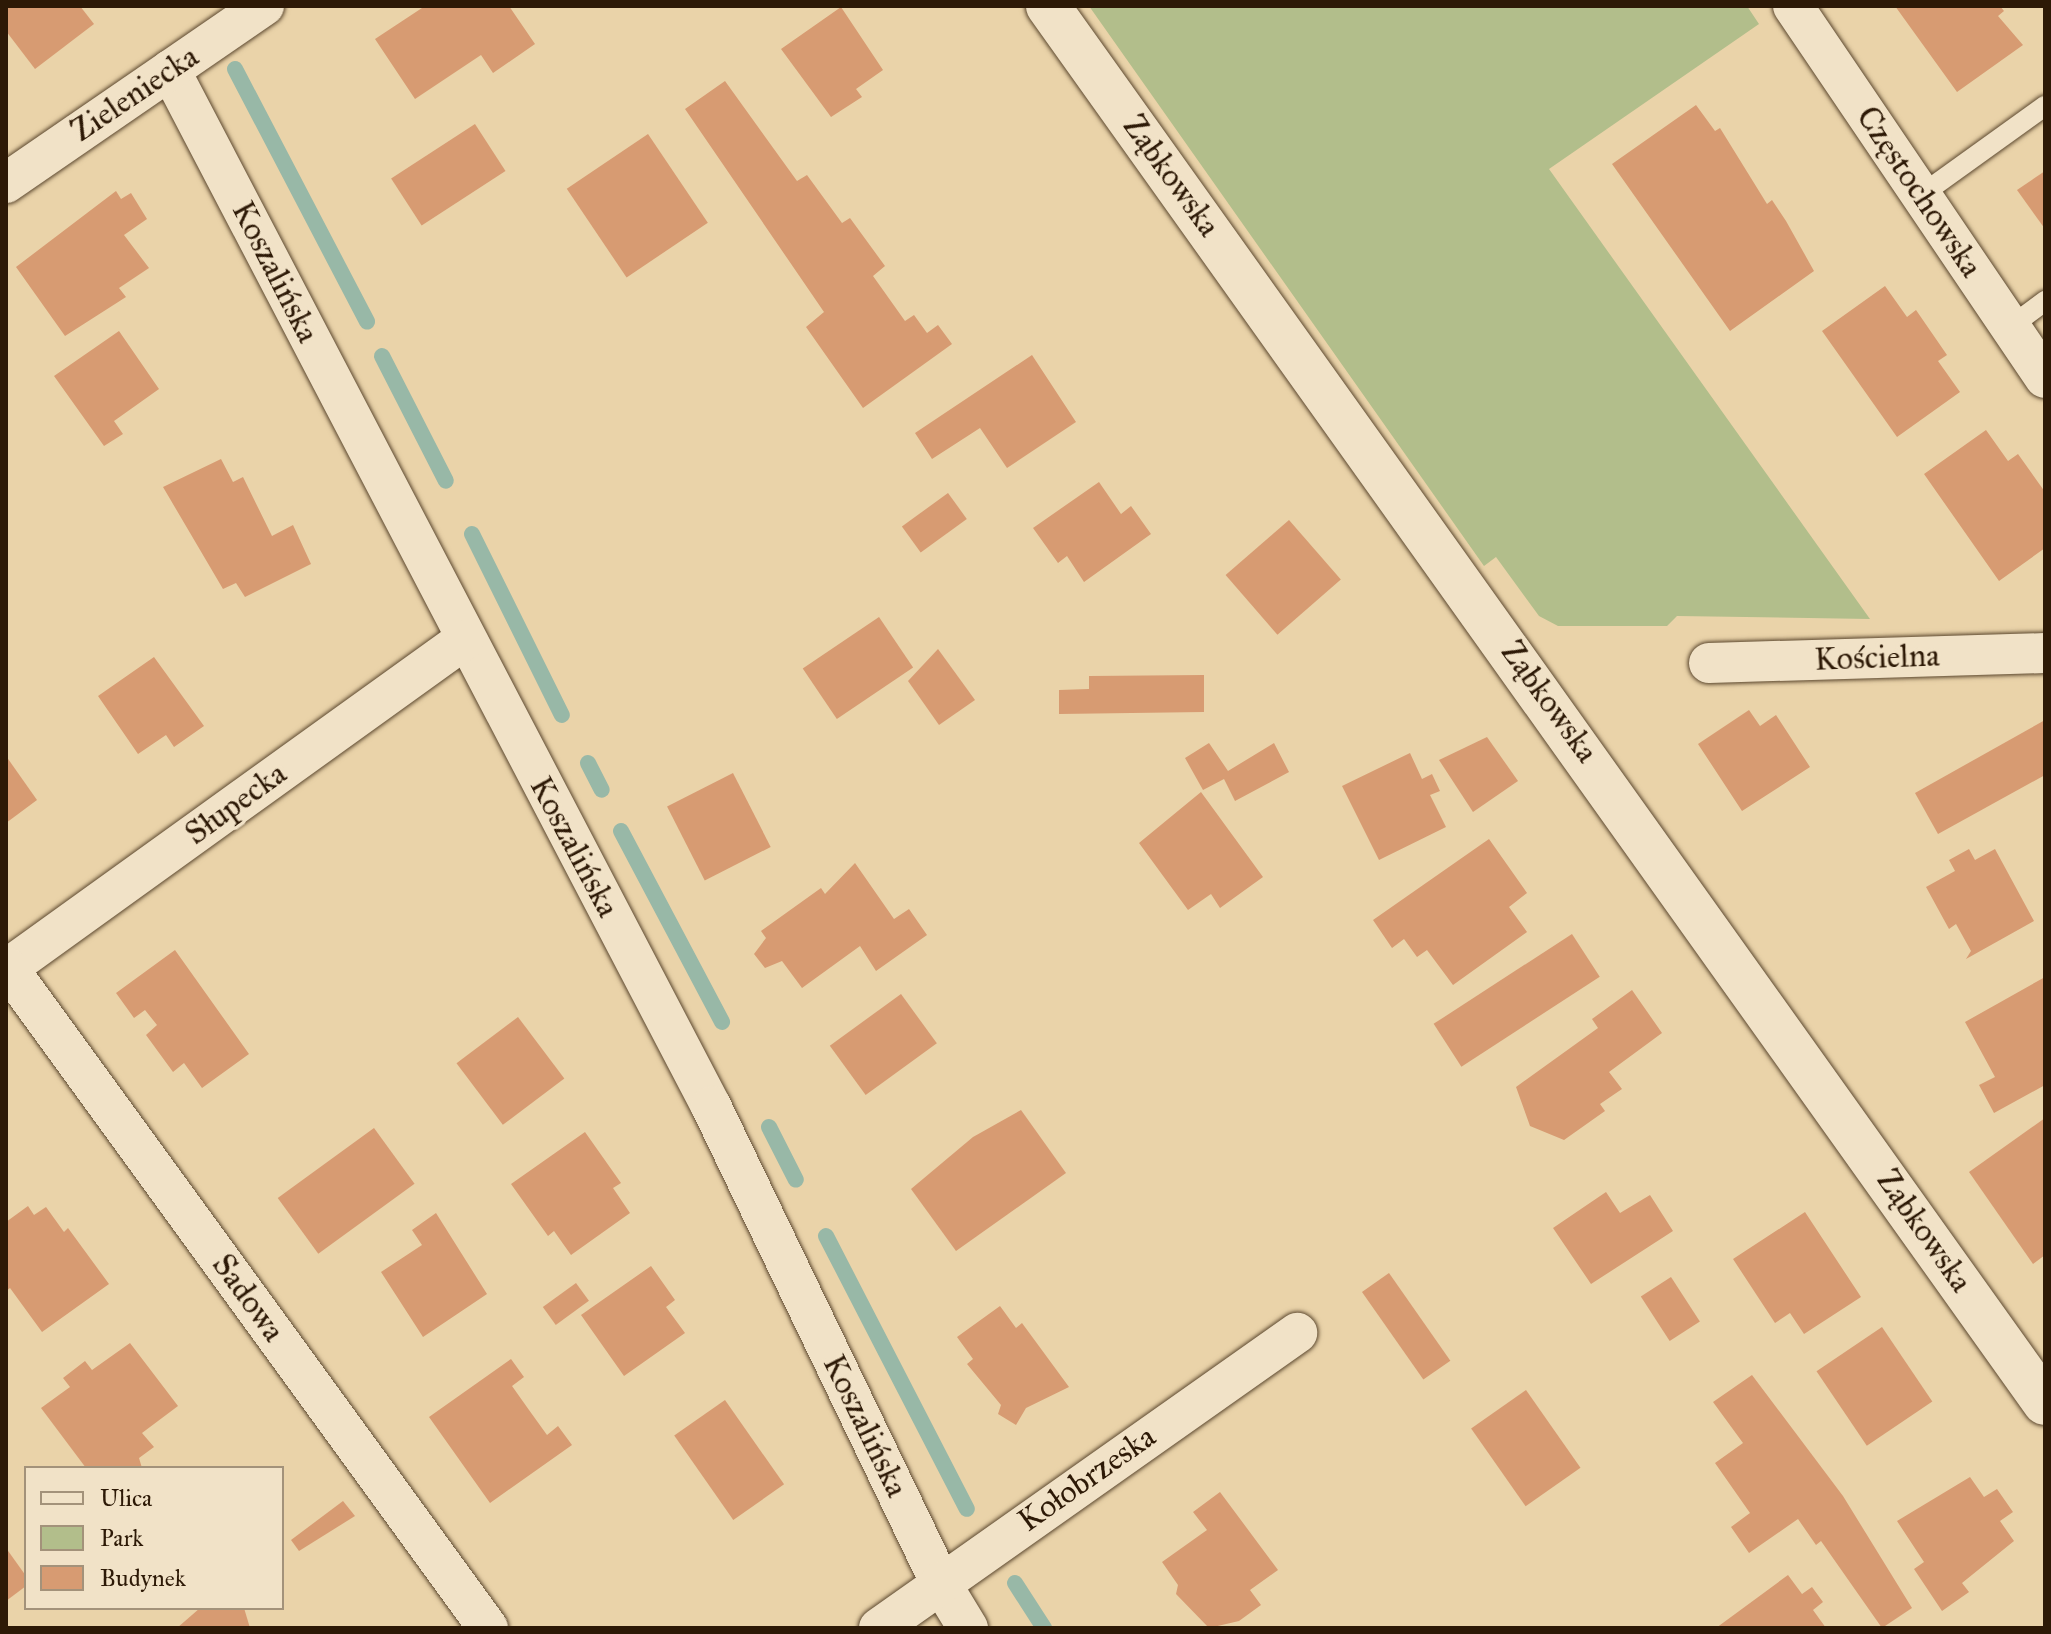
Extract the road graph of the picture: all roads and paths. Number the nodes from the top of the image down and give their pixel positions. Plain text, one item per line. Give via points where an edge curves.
1 (264, 6) edge
2 (1048, 6) edge
3 (1793, 6) edge
4 (170, 70) junction
5 (2045, 106) edge
6 (6, 183) edge
7 (1921, 195) junction
8 (2045, 301) edge
9 (2010, 327) junction
10 (2045, 378) edge
11 (464, 640) junction
12 (2045, 653) edge
13 (1709, 663) dead end
14 (8, 968) edge
15 (1297, 1333) dead end
16 (2045, 1403) edge
17 (940, 1582) junction
18 (488, 1628) edge
19 (879, 1628) edge
20 (968, 1628) edge

1 - 4 street, Zieleniecka
2 - 16 street, Ząbkowska
3 - 7 street, Częstochowska
4 - 6 street, Zieleniecka
4 - 11 street, Koszalińska
5 - 7 lane
7 - 9 street, Częstochowska
8 - 9 lane
9 - 10 street, Częstochowska
11 - 14 street, Słupecka
11 - 17 street, Koszalińska via 711,1106
12 - 13 street, Kościelna
14 - 18 street, Sadowa
15 - 17 street, Kołobrzeska
17 - 19 street, Kołobrzeska
17 - 20 street, Koszalińska

